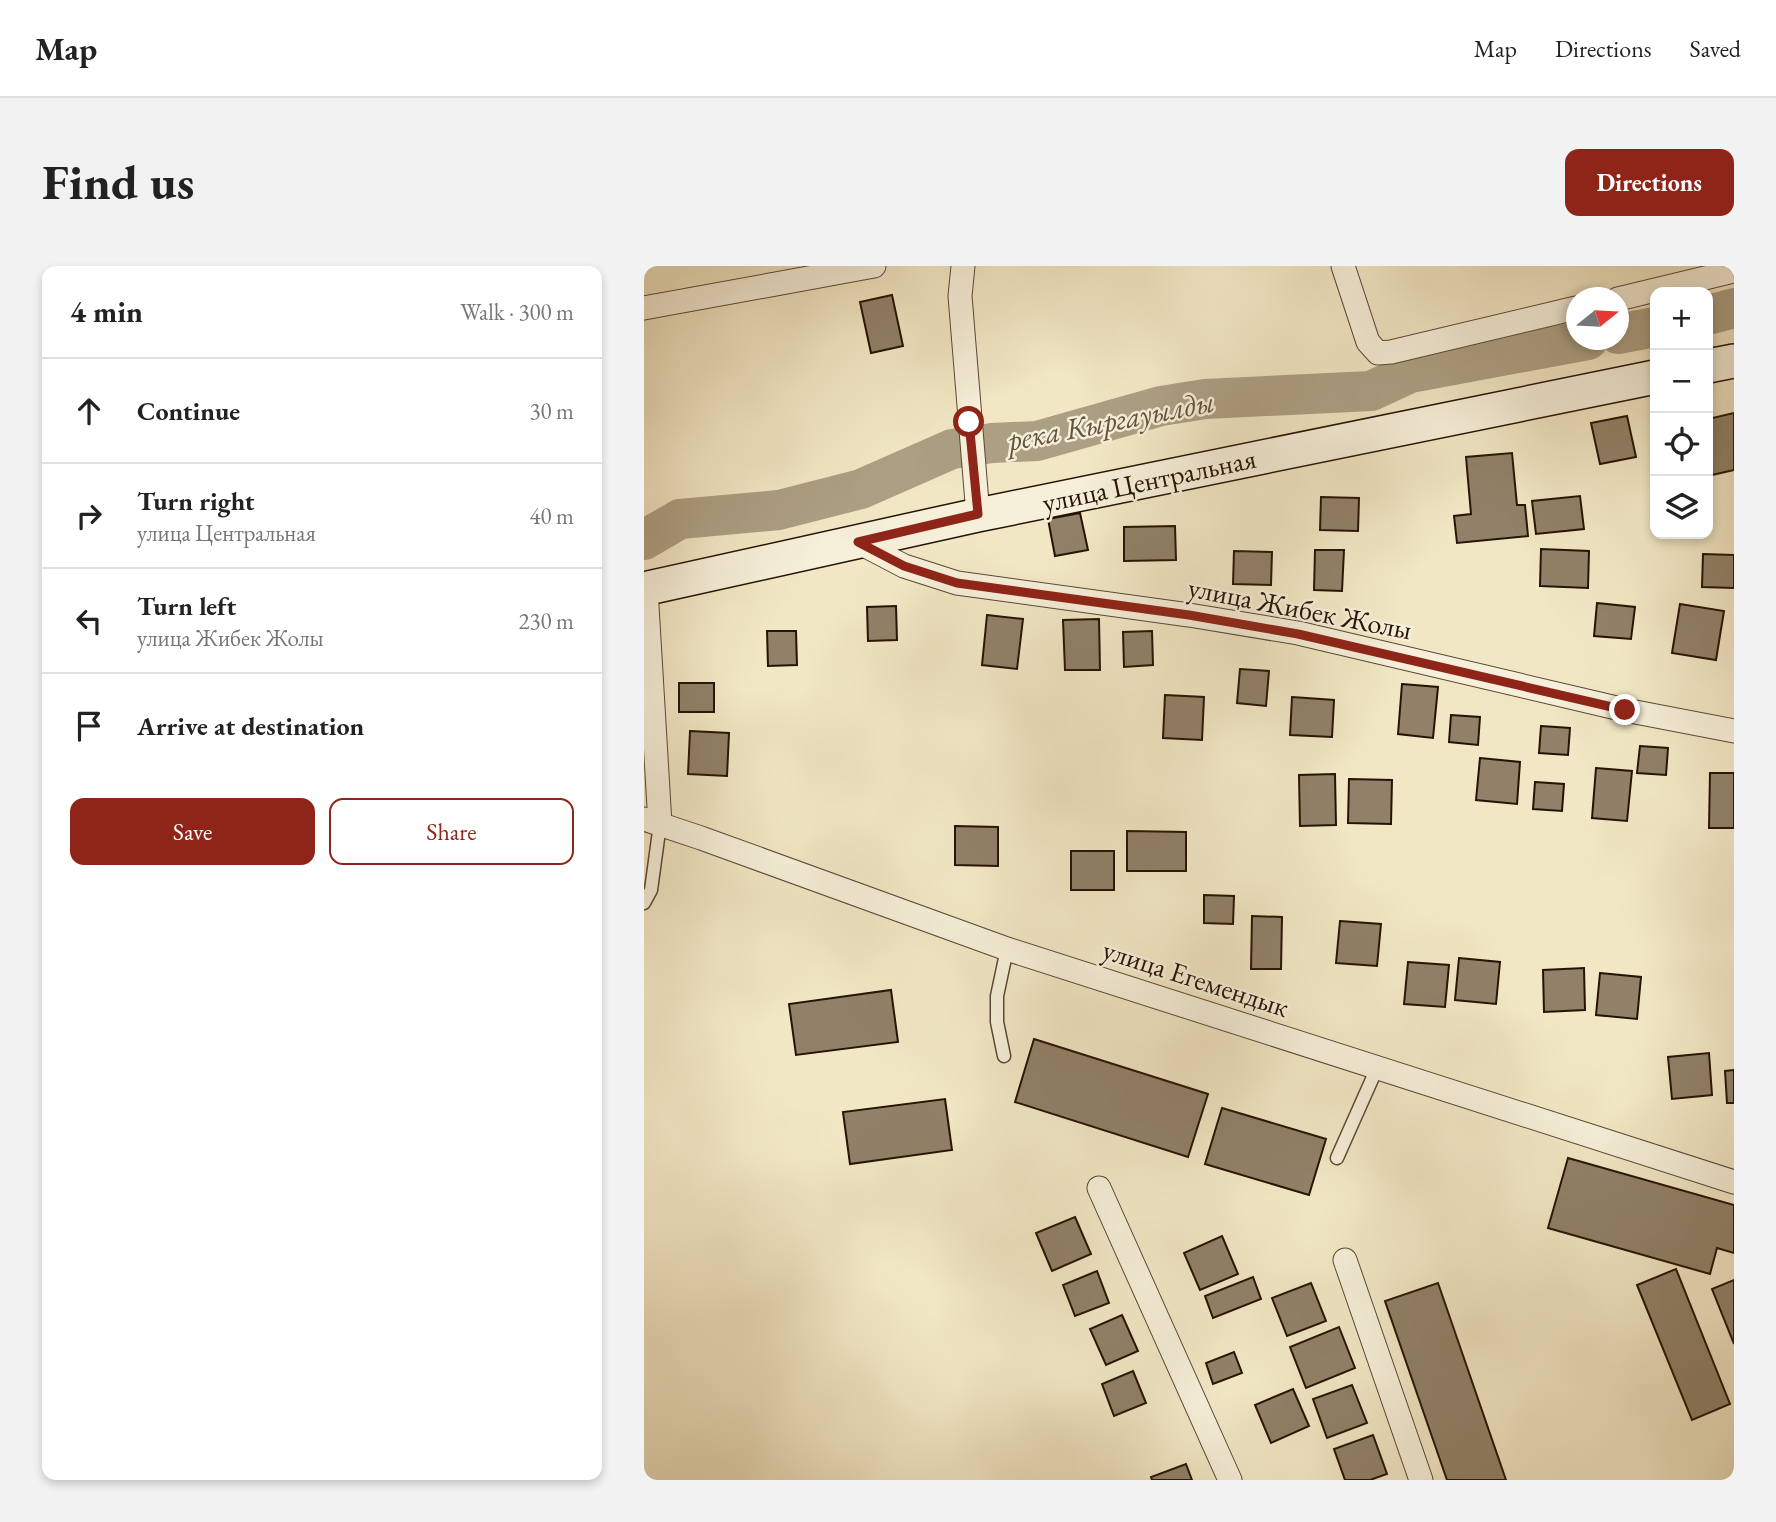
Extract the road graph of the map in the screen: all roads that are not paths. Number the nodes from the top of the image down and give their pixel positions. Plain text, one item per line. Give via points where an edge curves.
1 (874, 266) edge
2 (963, 266) edge
3 (1343, 266) edge
4 (1734, 271) edge
5 (1629, 297) edge
6 (644, 308) edge
7 (1566, 312) edge
8 (1734, 360) edge
9 (1713, 365) edge
10 (1650, 378) edge
11 (978, 514) junction
12 (858, 542) junction
13 (645, 589) edge
14 (1734, 731) edge
15 (652, 822) edge
16 (644, 903) edge
17 (1007, 949) junction
18 (1004, 1056) dead end
19 (1377, 1068) junction
20 (1338, 1157) dead end
21 (1734, 1182) edge
22 (1100, 1188) dead end
23 (1345, 1260) dead end
24 (1230, 1480) edge
25 (1421, 1480) edge

1 - 6 street
2 - 11 street via 960,296
3 - 7 street via 1368,342 1378,353
4 - 5 street
8 - 9 main road
10 - 11 main road, улица Центральная
11 - 12 main road, улица Центральная
12 - 13 main road, улица Центральная
12 - 14 street, улица Жибек Жолы via 904,566 957,583 1298,634
13 - 15 street
15 - 16 lane via 651,890
15 - 17 street, улица Егемендык
17 - 18 lane via 997,996
17 - 19 street, улица Егемендык
19 - 20 lane
19 - 21 street, улица Егемендык
22 - 24 street
23 - 25 street

